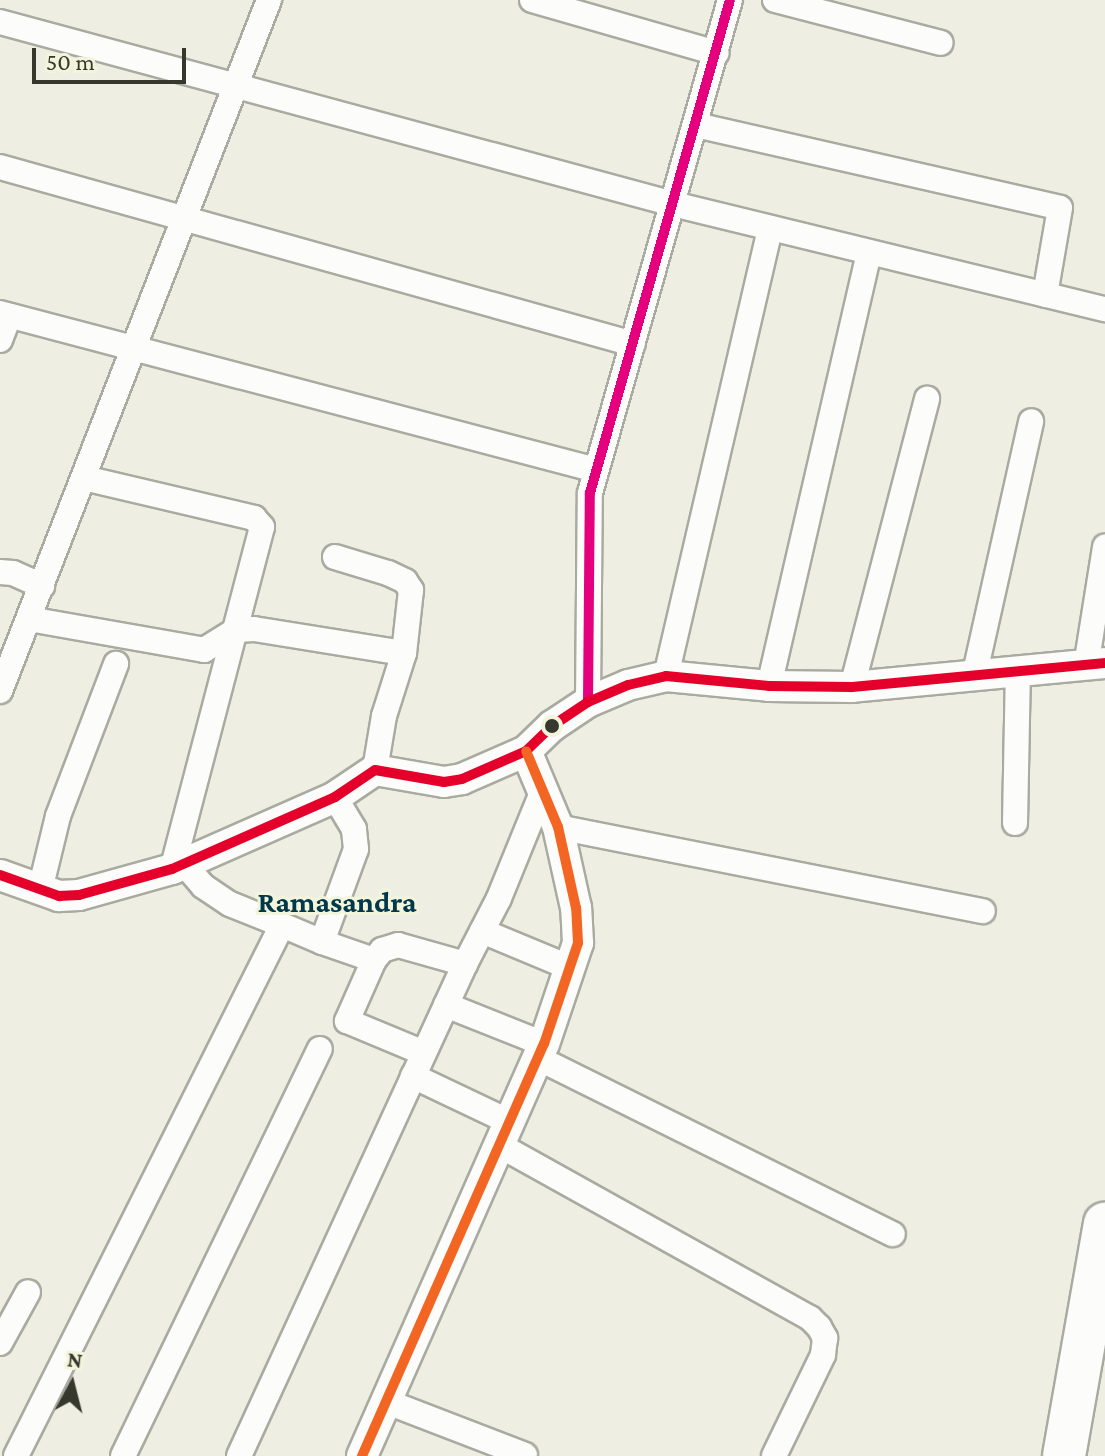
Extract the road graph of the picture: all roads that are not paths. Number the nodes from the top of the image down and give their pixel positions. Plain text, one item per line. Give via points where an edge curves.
1 (269, 0) edge
2 (532, 0) edge
3 (730, 0) edge
4 (775, 0) edge
5 (0, 22) edge
6 (941, 43) dead end
7 (717, 53) junction
8 (236, 85) junction
9 (696, 125) junction
10 (0, 167) edge
11 (673, 204) junction
12 (185, 217) junction
13 (770, 228) junction
14 (869, 252) junction
15 (1045, 295) junction
16 (1105, 309) edge
17 (5, 314) edge
18 (0, 340) edge
19 (633, 344) junction
20 (134, 349) junction
21 (927, 399) dead end
22 (1031, 421) dead end
23 (596, 470) junction
24 (84, 478) junction
25 (1105, 547) edge
26 (335, 557) dead end
27 (0, 572) edge
28 (42, 586) junction
29 (29, 619) junction
30 (236, 630) junction
31 (404, 653) junction
32 (116, 664) dead end
33 (1096, 665) edge
34 (1018, 673) junction
35 (666, 676) junction
36 (974, 677) junction
37 (769, 686) junction
38 (852, 687) junction
39 (0, 691) edge
40 (588, 702) junction
41 (526, 751) junction
42 (375, 770) junction
43 (543, 790) junction
44 (335, 797) junction
45 (1015, 823) dead end
46 (558, 827) junction
47 (178, 866) junction
48 (0, 875) edge
49 (40, 890) junction
50 (983, 911) dead end
51 (282, 925) junction
52 (482, 931) junction
53 (322, 942) junction
54 (374, 960) junction
55 (465, 964) junction
56 (571, 968) junction
57 (446, 1005) junction
58 (320, 1049) dead end
59 (541, 1051) junction
60 (424, 1053) junction
61 (413, 1076) junction
62 (505, 1134) junction
63 (1105, 1224) edge
64 (893, 1234) dead end
65 (28, 1292) dead end
66 (0, 1343) edge
67 (385, 1401) junction
68 (525, 1455) edge
69 (16, 1456) edge
70 (123, 1456) edge
71 (239, 1456) edge
72 (362, 1456) edge
73 (774, 1456) edge
74 (1064, 1456) edge

1 - 8 street
2 - 7 street
3 - 7 street
4 - 6 street
5 - 8 street
7 - 9 street
8 - 11 street
8 - 12 street
9 - 11 street
9 - 15 street via 1060,208
10 - 12 street
11 - 13 street
11 - 19 street
12 - 19 street
12 - 20 street
13 - 14 street
13 - 35 street
14 - 15 street
14 - 37 street
15 - 16 street
17 - 18 street
17 - 20 street
19 - 23 street
20 - 23 street
20 - 24 street
21 - 38 street
22 - 36 street
23 - 40 street via 590,493
24 - 28 street
24 - 30 street via 259,522 263,533
25 - 33 street
26 - 31 street via 405,581 411,590
27 - 28 street
28 - 29 street
29 - 30 street via 204,650
29 - 39 street
30 - 31 street
30 - 47 street
31 - 42 street via 384,716
32 - 49 street via 58,816
33 - 34 street
34 - 36 street
34 - 45 street
35 - 37 street
35 - 40 street
36 - 38 street
37 - 38 street
40 - 41 street
41 - 42 street via 453,781
41 - 43 street
42 - 44 street
43 - 46 street
43 - 52 street
44 - 47 street
44 - 53 street via 354,829 356,849
46 - 50 street
46 - 56 street via 576,908 578,943
47 - 49 street via 79,895
47 - 51 street via 230,904
48 - 49 street
51 - 53 street
51 - 69 street
52 - 55 street
52 - 56 street
53 - 54 street
54 - 55 street via 382,950 398,945
54 - 60 street via 347,1021
55 - 57 street
56 - 59 street
57 - 59 street
57 - 60 street
58 - 70 street
59 - 62 street
59 - 64 street
60 - 61 street
61 - 62 street
61 - 71 street
62 - 67 street
62 - 73 street via 819,1327 825,1338 823,1355
63 - 74 highway
65 - 66 street
67 - 68 street
67 - 72 street

